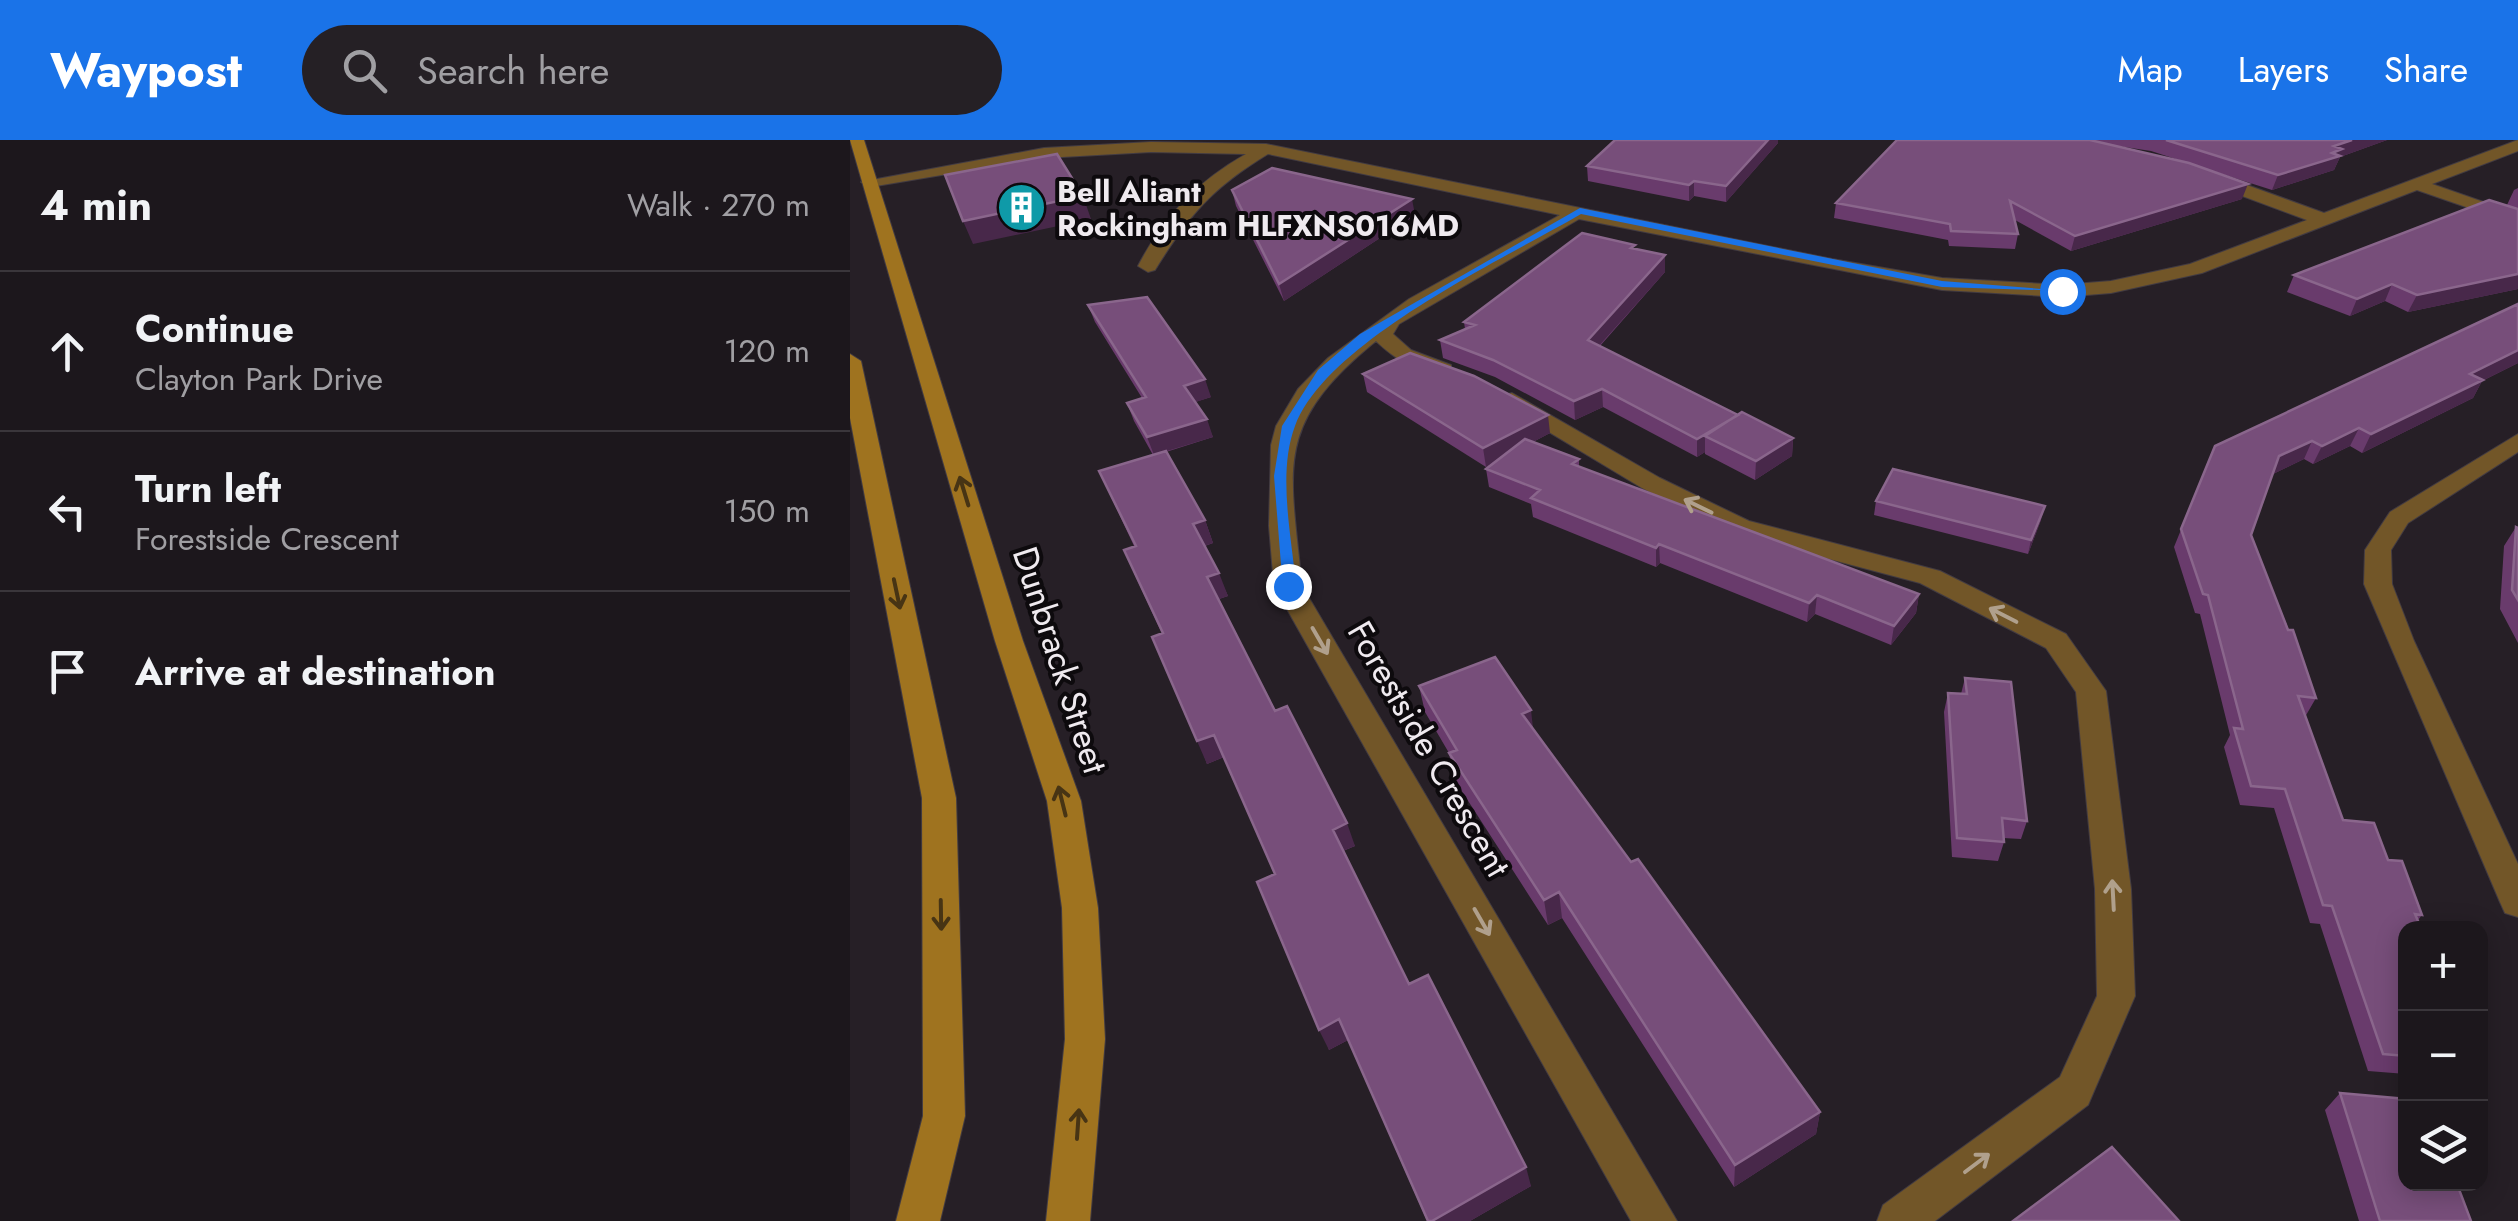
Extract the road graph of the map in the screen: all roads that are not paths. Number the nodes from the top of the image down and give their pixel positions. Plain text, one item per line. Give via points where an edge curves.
1 (856, 140) edge
2 (1284, 140) edge
3 (2480, 140) edge
4 (2512, 147) edge
5 (1266, 149) junction
6 (2191, 170) edge
7 (870, 182) junction
8 (2414, 182) junction
9 (1580, 211) junction
10 (2320, 218) junction
11 (2518, 220) edge
12 (1148, 266) dead end
13 (1377, 328) junction
14 (850, 361) edge
15 (2518, 441) edge
16 (2518, 902) edge
17 (918, 1221) edge
18 (1068, 1221) edge
19 (1655, 1221) edge
20 (1899, 1221) edge

1 - 7 main road, Dunbrack Street
2 - 5 street
3 - 4 street
4 - 8 street
5 - 7 street via 1151,146 1044,153
5 - 9 street
5 - 12 street via 1189,203 1164,229
6 - 10 street
18 -> 7 main road, Dunbrack Street via 1084,1039 1080,908 1064,802
8 - 10 street
8 - 11 street
9 - 10 street via 1832,265 2021,292 2111,287 2195,269
9 - 13 street, Forestside Crescent
13 -> 19 street, Forestside Crescent via 1322,373 1288,426 1280,476 1288,586
20 -> 13 street via 2074,1090 2116,996 2114,889 2090,691 2056,642 1930,577 1740,527 1651,483 1559,424 1403,355
14 -> 17 main road via 939,798 944,1116
15 - 16 street via 2400,518 2378,550 2378,584 2400,641

